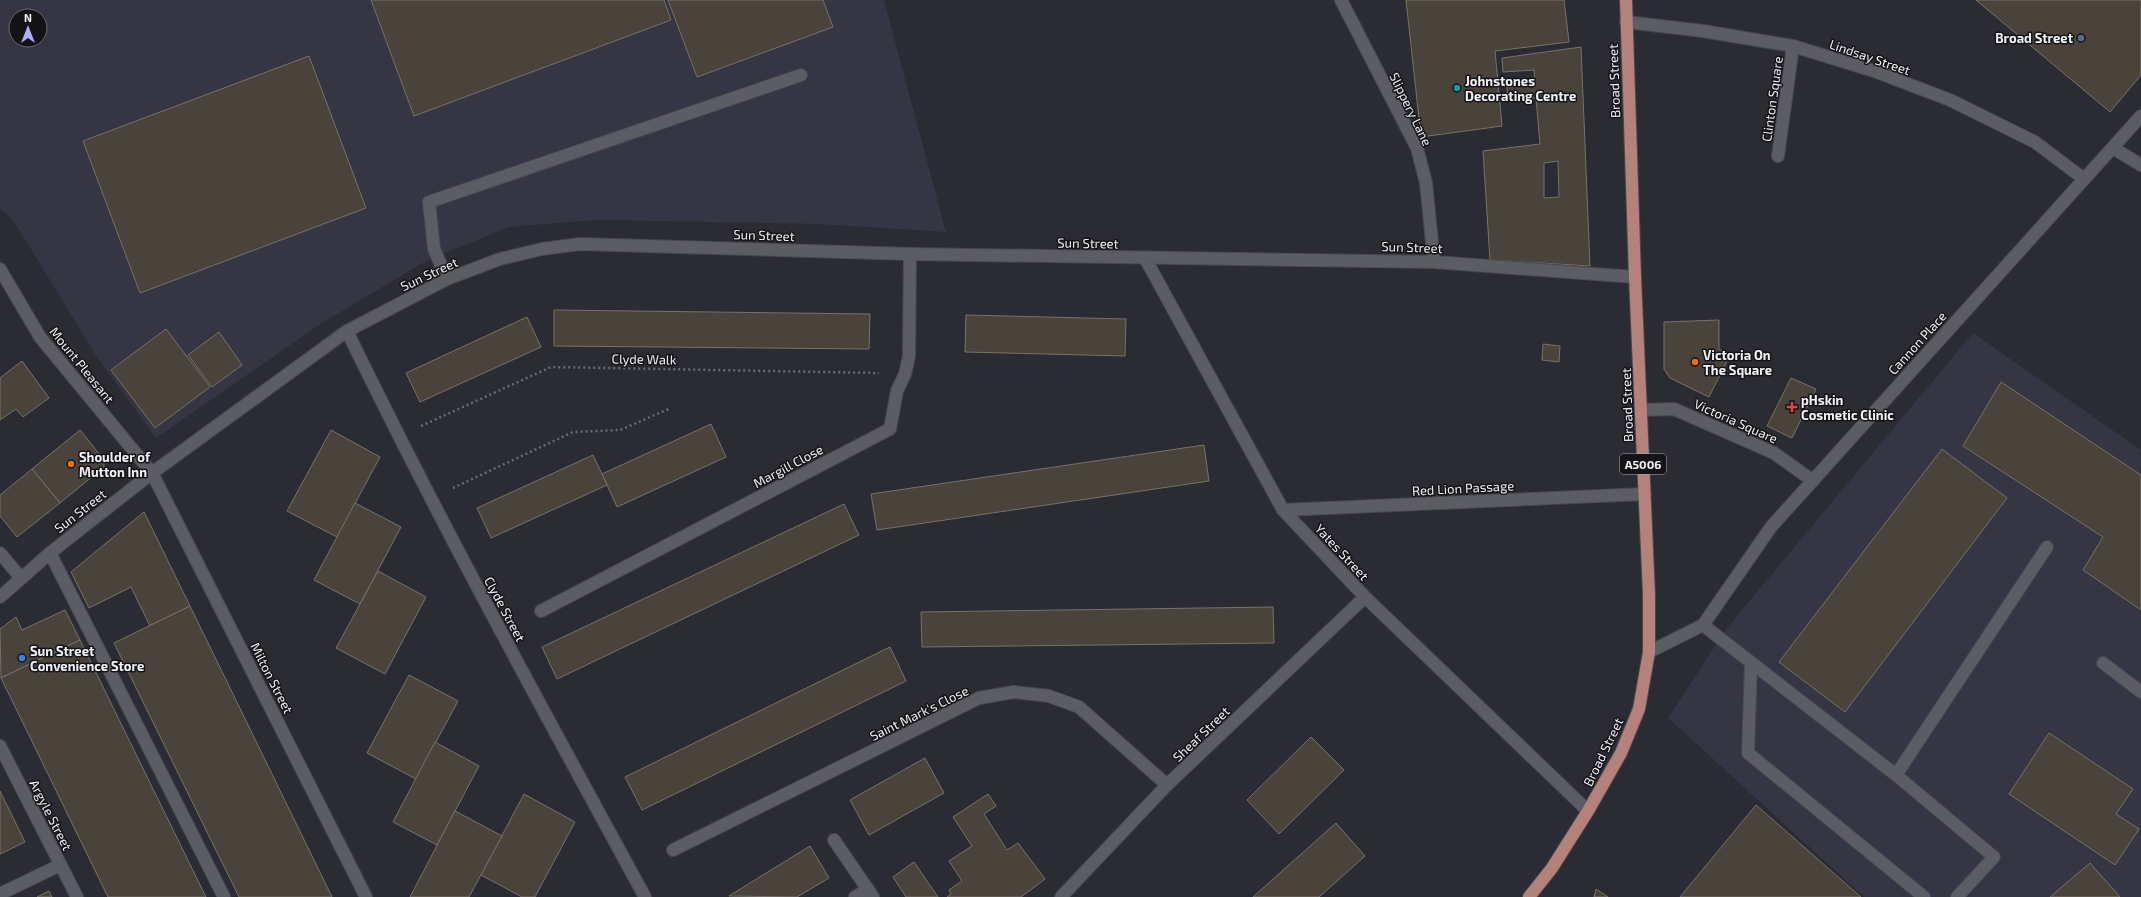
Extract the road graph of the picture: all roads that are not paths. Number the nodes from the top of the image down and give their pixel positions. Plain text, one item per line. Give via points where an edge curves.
1 (1341, 0) edge
2 (1626, 0) edge
3 (1626, 22) junction
4 (1793, 46) junction
5 (801, 75) dead end
6 (2141, 116) edge
7 (2112, 148) junction
8 (1778, 156) dead end
9 (2141, 165) edge
10 (2084, 179) junction
11 (910, 254) junction
12 (1145, 258) junction
13 (1434, 262) junction
14 (0, 269) edge
15 (1635, 277) junction
16 (447, 279) junction
17 (347, 331) junction
18 (1641, 410) junction
19 (152, 472) junction
20 (1813, 480) junction
21 (1645, 494) junction
22 (1283, 510) junction
23 (2047, 547) dead end
24 (0, 553) edge
25 (50, 553) junction
26 (21, 578) junction
27 (0, 597) edge
28 (1365, 597) junction
29 (542, 611) dead end
30 (1703, 625) junction
31 (1649, 652) junction
32 (1751, 663) junction
33 (2102, 663) dead end
34 (2141, 692) edge
35 (0, 746) edge
36 (1896, 776) junction
37 (1167, 785) junction
38 (1588, 812) junction
39 (834, 840) dead end
40 (674, 850) dead end
41 (60, 865) junction
42 (871, 893) edge
43 (0, 894) edge
44 (77, 897) edge
45 (224, 897) edge
46 (366, 897) edge
47 (645, 897) edge
48 (855, 897) edge
49 (1061, 897) edge
50 (1529, 897) edge
51 (1924, 897) edge
52 (1957, 897) edge

1 - 13 street, Slippery Lane via 1417,148 1426,183
2 - 3 main road, Broad Street / A5006
3 - 4 street, Lindsay Street via 1703,31
3 - 15 main road, Broad Street / A5006
4 - 8 street, Clinton Square
4 - 10 street, Lindsay Street via 1874,71 1950,100 2035,142
5 - 16 street via 429,202 434,249
6 - 7 street, Cannon Place
7 - 9 street
7 - 10 street, Cannon Place
10 - 20 street, Cannon Place
11 - 12 street, Sun Street
11 - 16 street, Sun Street via 580,244 542,249 500,259
11 - 29 street, Margill Close via 909,356 905,374 897,391 890,428
12 - 13 street, Sun Street via 1306,258
12 - 22 street, Yates Street
13 - 15 street, Sun Street
14 - 19 street, Mount Pleasant via 40,337
15 - 18 main road, Broad Street / A5006
16 - 17 street, Sun Street
17 - 19 street, Sun Street
17 - 47 street, Clyde Street via 398,436 495,622
18 - 20 street, Victoria Square via 1674,409 1774,452
18 - 21 main road, Broad Street / A5006
19 - 25 street, Sun Street
19 - 46 street, Milton Street
20 - 30 street, Cannon Place via 1771,527
21 - 22 street, Red Lion Passage
21 - 31 main road, Broad Street / A5006
22 - 28 street, Yates Street
23 - 36 street
24 - 26 street
25 - 26 street, Sun Street
25 - 45 street
26 - 27 street, Sun Street
28 - 37 street, Sheaf Street
28 - 38 street, Yates Street
30 - 31 street, Cannon Place
30 - 32 street
31 - 38 main road, Broad Street / A5006 via 1639,709 1621,753
32 - 36 street
32 - 51 street via 1748,753
33 - 34 street
35 - 41 street, Argyle Street
36 - 52 street via 1994,857
37 - 40 street, Saint Mark's Close via 1079,708 1048,696 1014,692 979,698
37 - 49 street, Sheaf Street
38 - 50 main road, Broad Street / A5006 via 1552,868
39 - 42 street
41 - 43 street
41 - 44 street, Argyle Street
42 - 48 street

